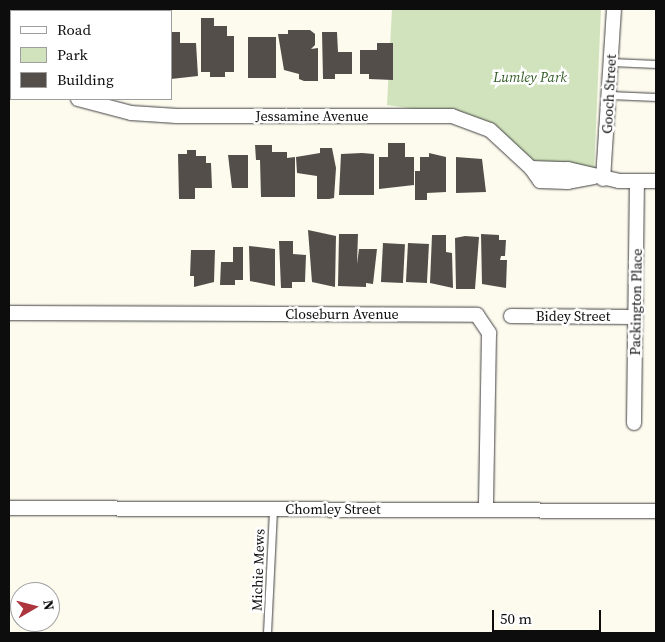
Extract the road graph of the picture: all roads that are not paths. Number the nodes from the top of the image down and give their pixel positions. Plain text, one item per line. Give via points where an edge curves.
1 (614, 9) edge
2 (611, 62) junction
3 (656, 64) edge
4 (610, 95) junction
5 (656, 97) edge
6 (82, 100) edge
7 (599, 178) junction
8 (637, 181) junction
9 (656, 181) edge
10 (9, 313) edge
11 (510, 316) dead end
12 (636, 316) junction
13 (634, 423) dead end
14 (9, 508) edge
15 (273, 509) junction
16 (486, 509) junction
17 (656, 510) edge
18 (268, 633) edge

1 - 2 street, Gooch Street
2 - 3 lane
2 - 4 street, Gooch Street
4 - 5 lane
4 - 7 street, Gooch Street
6 - 7 street, Jessamine Avenue via 131,113 177,116 452,116 490,130 542,182
7 - 8 street
8 - 9 street
8 - 12 street, Packington Place
10 - 16 street, Closeburn Avenue via 477,315 489,333
11 - 12 street, Bidey Street
12 - 13 street, Packington Place
14 - 15 street, Chomley Street
15 - 16 street, Chomley Street
15 - 18 lane, Michie Mews
16 - 17 street, Chomley Street

